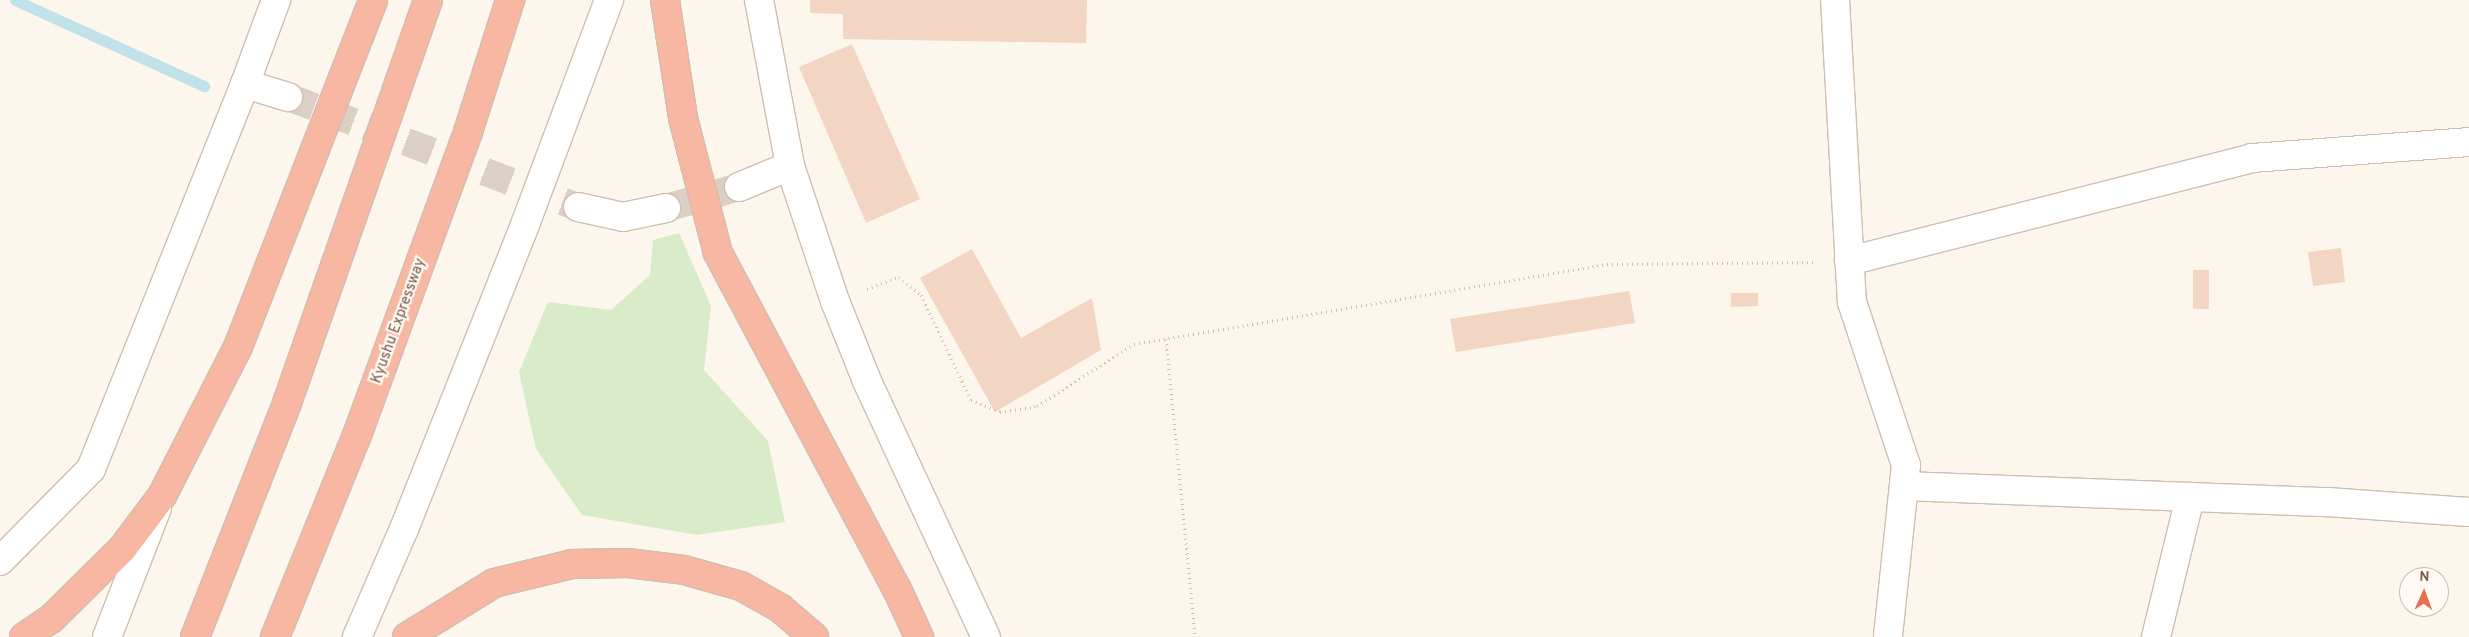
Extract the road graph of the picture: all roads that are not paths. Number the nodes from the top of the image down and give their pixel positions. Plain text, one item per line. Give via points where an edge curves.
1 (276, 0) edge
2 (373, 0) edge
3 (428, 0) edge
4 (510, 0) edge
5 (609, 0) edge
6 (665, 0) edge
7 (759, 0) edge
8 (1835, 0) edge
9 (245, 84) junction
10 (288, 97) tunnel mouth
11 (2469, 142) edge
12 (790, 166) junction
13 (739, 187) tunnel mouth
14 (578, 207) tunnel mouth
15 (666, 208) tunnel mouth
16 (1849, 261) junction
17 (1904, 486) junction
18 (162, 496) junction
19 (2190, 497) junction
20 (2469, 512) edge
21 (0, 561) edge
22 (24, 637) edge
23 (107, 637) edge
24 (195, 637) edge
25 (275, 637) edge
26 (357, 637) edge
27 (407, 637) edge
28 (814, 637) edge
29 (919, 637) edge
30 (986, 637) edge
31 (1888, 637) edge
32 (2156, 637) edge

1 - 9 street
2 - 18 highway via 238,346
3 - 24 highway via 287,403
4 - 25 highway, Kyushu Expressway via 468,132 373,391
5 - 26 street via 526,222 404,529
6 - 29 highway via 683,118 718,253 897,589
7 - 12 street
8 - 16 street
9 - 10 street
9 - 21 street via 91,469
11 - 16 street via 2252,158
12 - 13 street
12 - 30 street via 835,301 871,390
14 - 15 street via 623,217
16 - 17 street via 1852,302 1906,465
17 - 19 street
17 - 31 street
18 - 22 highway via 122,549 51,619
18 - 23 street
19 - 20 street
19 - 32 street
27 - 28 highway via 494,583 572,564 628,563 684,570 741,586 780,608

